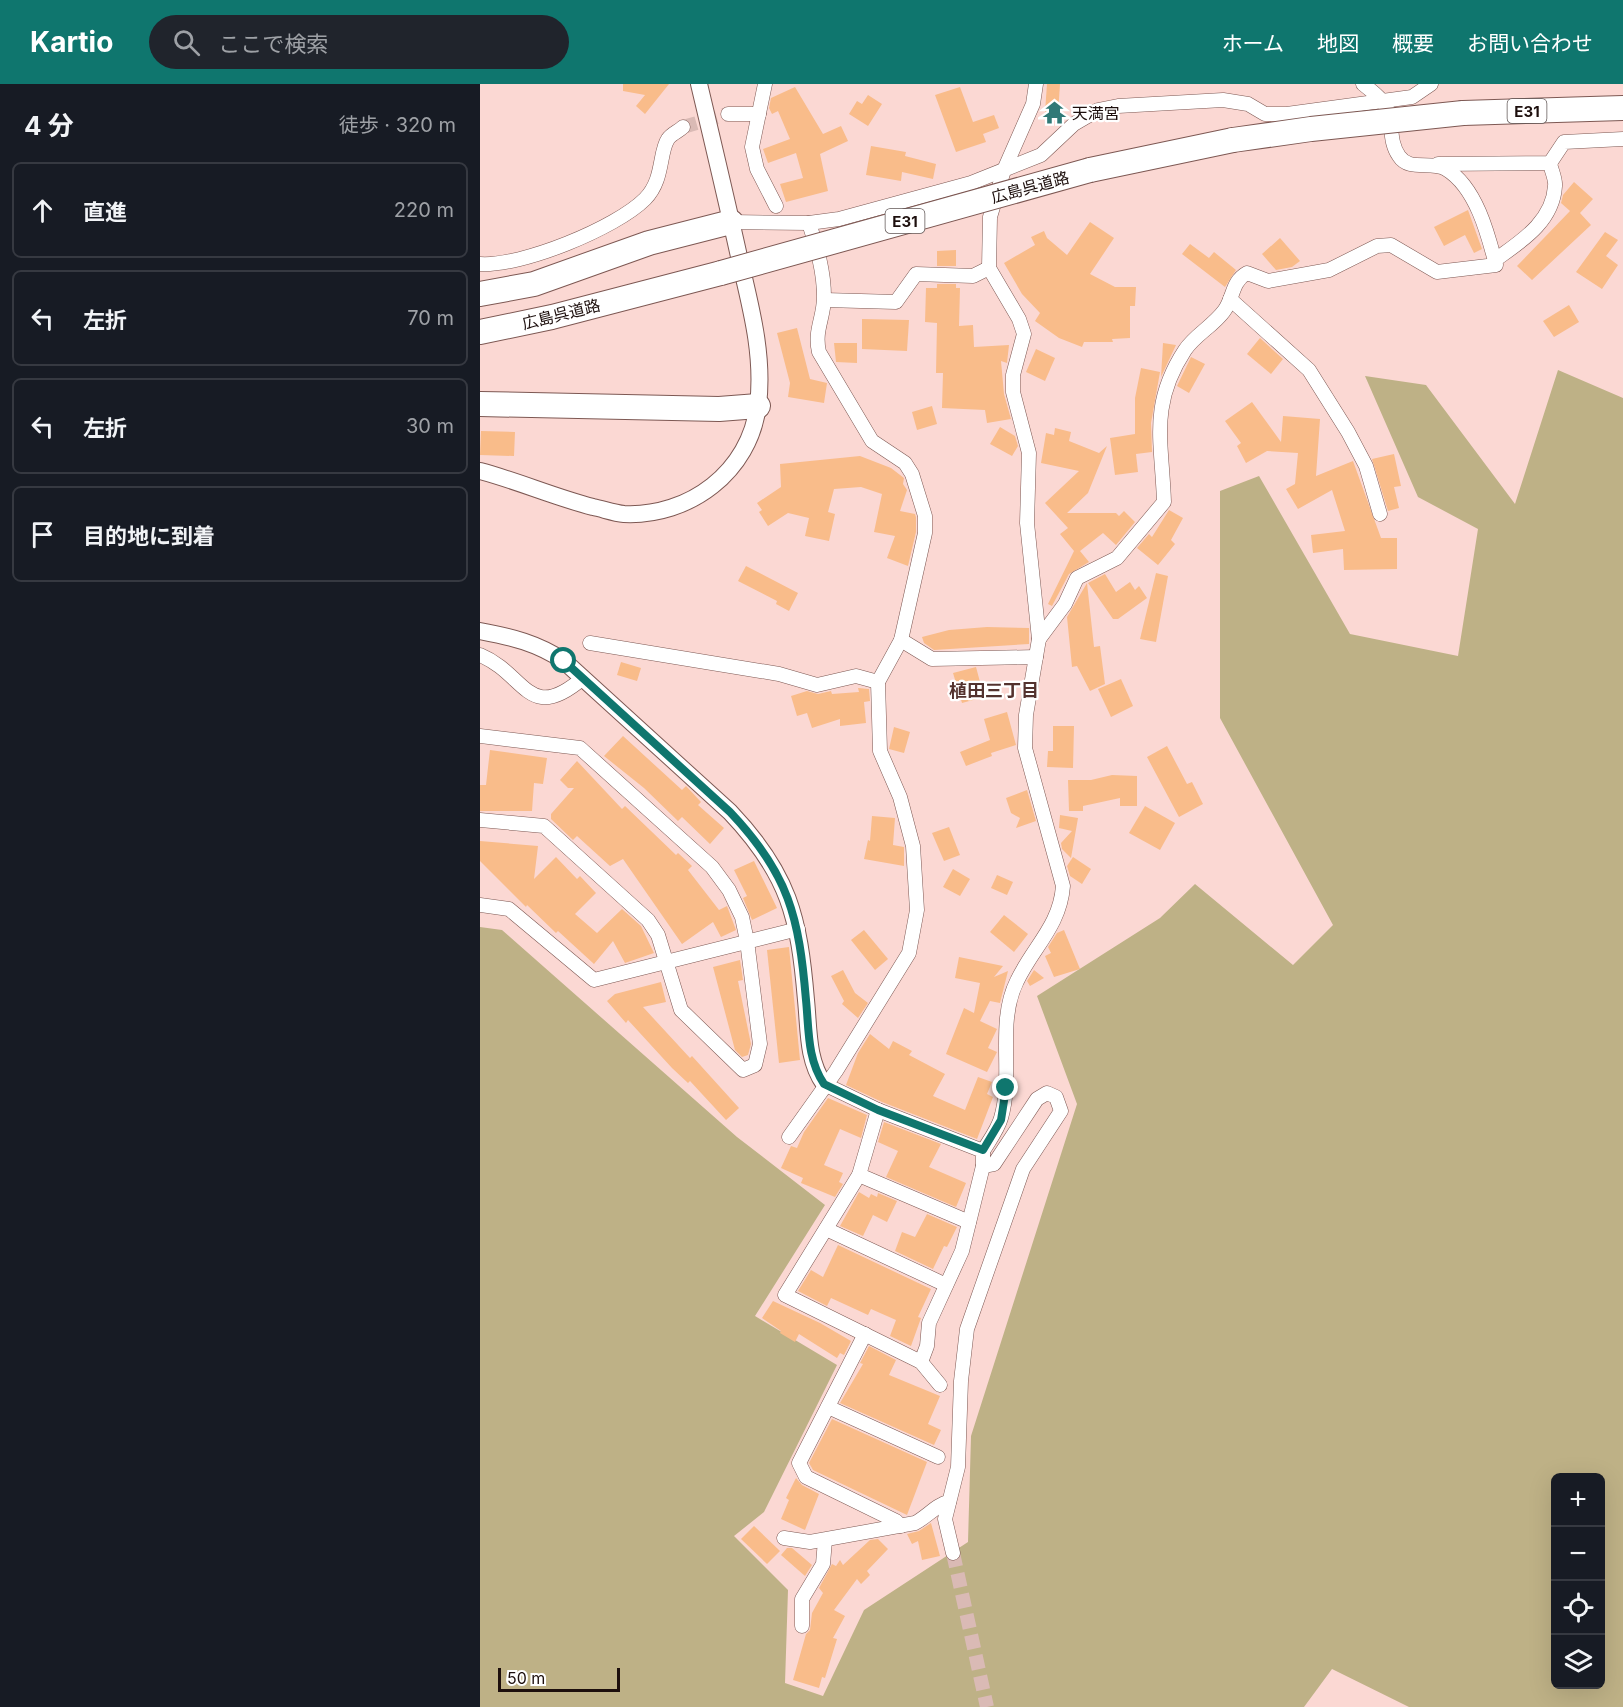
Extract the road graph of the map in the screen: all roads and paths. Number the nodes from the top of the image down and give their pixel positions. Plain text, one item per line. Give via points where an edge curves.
1 (699, 84) edge
2 (765, 84) edge
3 (1036, 84) edge
4 (1363, 84) edge
5 (1431, 84) edge
6 (1382, 101) junction
7 (1623, 106) edge
8 (728, 114) tunnel mouth
9 (759, 114) junction
10 (683, 127) tunnel mouth
11 (1623, 139) edge
12 (1550, 163) junction
13 (1430, 164) junction
14 (1004, 170) junction
15 (776, 206) dead end
16 (732, 222) junction
17 (809, 223) junction
18 (1494, 260) junction
19 (480, 264) edge
20 (989, 268) junction
21 (480, 294) edge
22 (1230, 299) junction
23 (825, 300) junction
24 (480, 332) edge
25 (480, 404) edge
26 (758, 406) junction
27 (480, 471) edge
28 (1380, 514) dead end
29 (480, 631) edge
30 (1039, 639) junction
31 (902, 640) junction
32 (590, 643) dead end
33 (480, 655) edge
34 (1036, 657) junction
35 (583, 678) junction
36 (878, 682) junction
37 (480, 736) edge
38 (480, 820) edge
39 (480, 905) edge
40 (798, 929) junction
41 (747, 941) junction
42 (667, 962) junction
43 (824, 1084) junction
44 (878, 1110) junction
45 (789, 1137) dead end
46 (983, 1150) junction
47 (983, 1166) junction
48 (859, 1175) junction
49 (969, 1222) junction
50 (826, 1229) junction
51 (946, 1285) junction
52 (865, 1335) junction
53 (921, 1362) junction
54 (940, 1385) dead end
55 (828, 1407) junction
56 (938, 1457) dead end
57 (949, 1502) junction
58 (901, 1526) junction
59 (784, 1538) dead end
60 (825, 1540) junction
61 (953, 1553) tunnel mouth
62 (802, 1626) dead end

1 - 16 street
2 - 9 street
3 - 14 street via 1033,104
4 - 6 street
5 - 6 street via 1412,97
6 - 13 street via 1399,157 1409,165
6 - 14 street via 1287,114 1265,114 1248,104 1223,100 1118,106 1098,110 1074,124 1041,155
7 - 24 highway, 広島呉道路 / E31, bridge via 1463,113 1233,140 1090,170 721,273
8 - 9 street
9 - 15 street via 752,147 757,169
10 - 19 street via 668,139 660,174 646,198 612,222 533,258
11 - 12 street via 1564,142
12 - 13 street
12 - 18 street via 1555,186 1535,232
13 - 18 street via 1445,169 1473,201 1485,224
14 - 17 street via 850,216
14 - 20 street via 990,217
16 - 17 street
16 - 21 highway via 648,243 534,284
16 - 26 street via 755,326
17 - 23 street via 822,267
18 - 22 street via 1496,266 1437,272 1390,245 1377,246 1329,270 1268,281 1247,273 1238,278
20 - 23 street via 973,276 916,274 896,302
20 - 30 street via 1024,334 1013,375 1013,393 1029,453 1027,523
22 - 28 street via 1309,370 1366,466
22 - 30 street via 1225,311 1185,350 1164,388 1159,411 1164,502 1117,558 1077,578 1065,604
23 - 31 street via 816,337 819,352 872,441 905,464 912,474 925,516 925,533
25 - 26 highway via 719,409
26 - 27 street via 749,438 728,473 702,495 667,512 622,514
29 - 35 street via 521,638 545,648
30 - 34 street
31 - 34 street via 932,659
31 - 36 street
32 - 36 street via 779,674 817,685 856,676
33 - 35 street via 495,661 529,693 547,699 566,693
34 - 46 street via 1025,748 1063,886 1062,905 1016,981 1007,1010 1006,1088 1001,1120
35 - 40 street via 755,838 787,892
36 - 43 street via 880,751 900,797 913,846 917,910 909,953
37 - 41 street via 580,748 712,867 742,917
38 - 42 street via 544,826 648,920
39 - 42 street via 509,909 594,980
40 - 41 street
40 - 43 street via 811,1054
41 - 42 street
41 - 42 street via 760,1044 755,1065 743,1070 681,1011
43 - 44 street
43 - 45 street
44 - 46 street
44 - 48 street
46 - 47 street
47 - 49 street
47 - 57 street via 994,1164 1037,1099 1047,1093 1056,1097 1060,1111 1023,1169 967,1329 958,1467
48 - 49 street
48 - 50 street
49 - 51 street via 962,1251
50 - 51 street
50 - 52 street via 785,1295
51 - 53 street via 929,1323
52 - 53 street
52 - 55 street
53 - 54 street
55 - 56 street
55 - 58 street via 800,1463 806,1477
57 - 58 street via 942,1503 930,1516
57 - 61 street via 945,1519
58 - 60 street
59 - 60 street
60 - 62 street via 823,1564 802,1599

